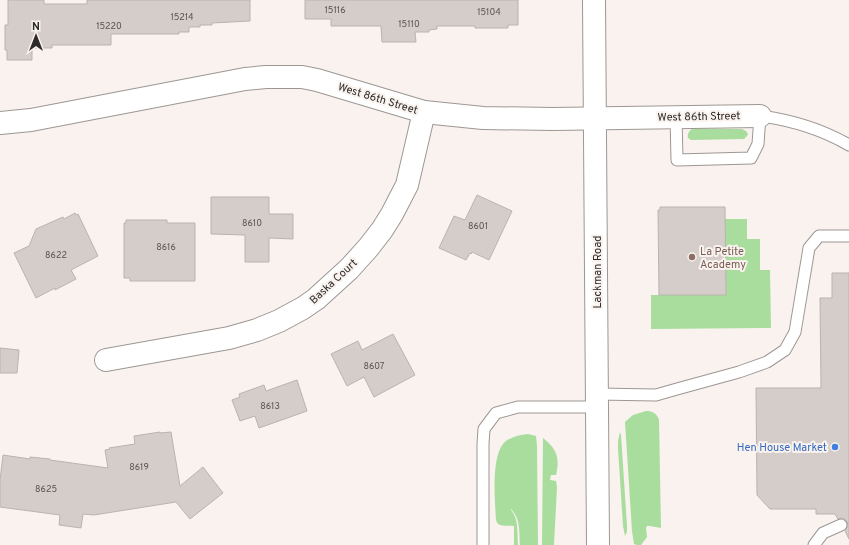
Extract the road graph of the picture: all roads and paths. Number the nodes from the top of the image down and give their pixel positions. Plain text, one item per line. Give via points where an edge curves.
1 (594, 0) edge
2 (424, 112) junction
3 (760, 116) junction
4 (676, 117) junction
5 (595, 118) junction
6 (0, 123) edge
7 (849, 144) edge
8 (849, 236) edge
9 (106, 360) dead end
10 (597, 401) junction
11 (841, 525) dead end
12 (484, 545) edge
13 (598, 545) edge
14 (814, 545) edge

1 - 5 street, Lackman Road
2 - 5 street, West 86th Street via 483,118
2 - 6 street, West 86th Street via 317,80 302,77 266,77 31,120
2 - 9 street, Baska Court via 407,185 392,214 368,248 316,299 280,321 257,330 229,338
3 - 4 street, West 86th Street
3 - 4 lane via 758,144 751,158 677,160
3 - 7 lane via 802,125
4 - 5 street, West 86th Street
5 - 10 street, Lackman Road
8 - 10 lane via 819,236 809,248 794,332 785,350 766,362 738,372 656,395
10 - 12 lane via 518,407 496,414 484,429
10 - 13 street, Lackman Road
11 - 14 lane via 823,533

